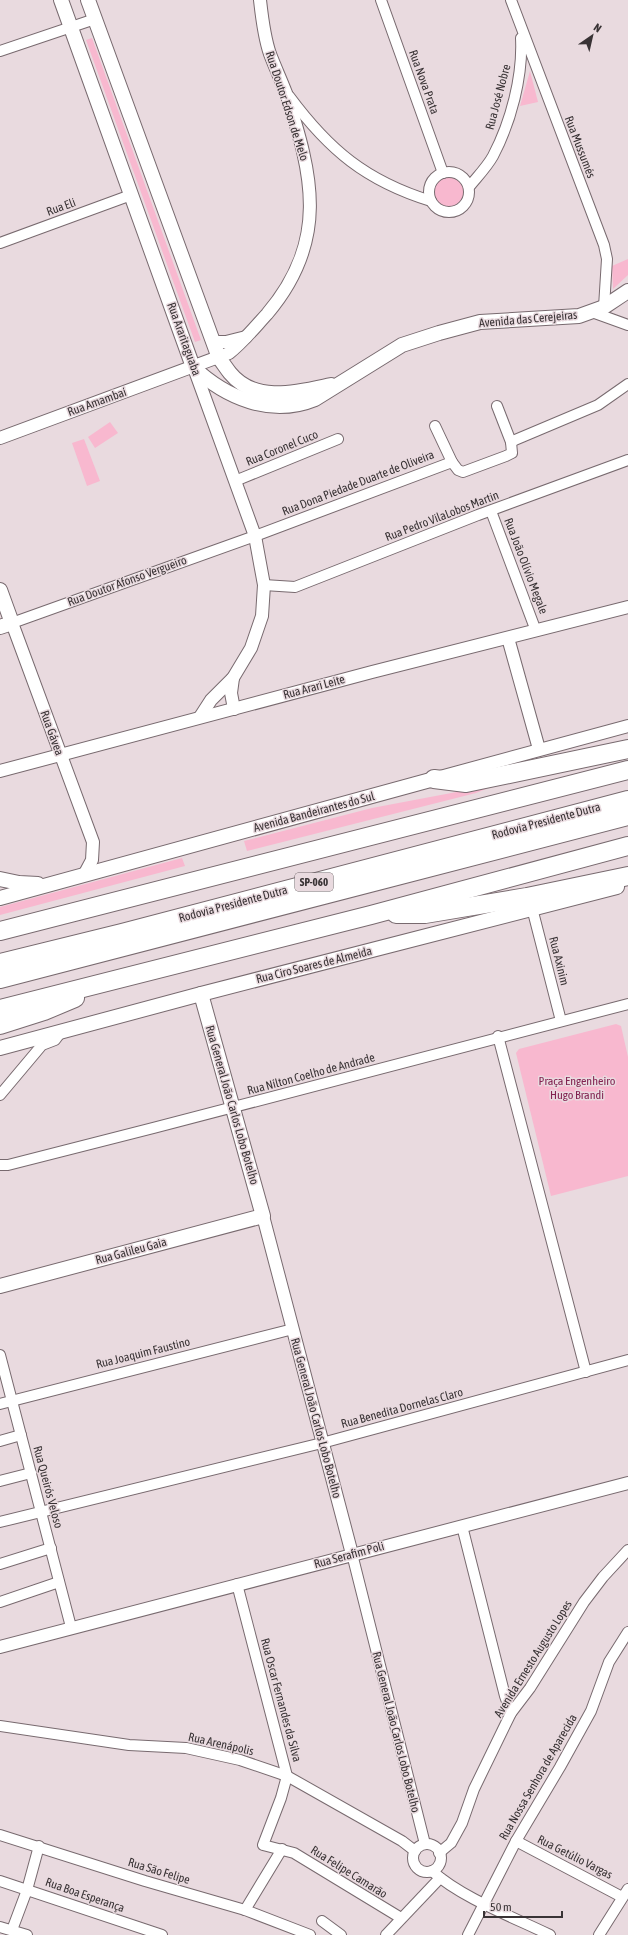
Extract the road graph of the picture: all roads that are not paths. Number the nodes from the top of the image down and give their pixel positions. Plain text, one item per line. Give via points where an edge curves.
1 (61, 0) edge
2 (88, 0) edge
3 (260, 0) edge
4 (381, 0) edge
5 (511, 0) edge
6 (95, 19) junction
7 (71, 28) junction
8 (520, 28) junction
9 (0, 51) edge
10 (521, 63) junction
11 (534, 63) junction
12 (285, 92) junction
13 (443, 173) junction
14 (469, 187) junction
15 (132, 195) junction
16 (431, 201) junction
17 (0, 244) edge
18 (628, 291) edge
19 (598, 310) junction
20 (628, 325) edge
21 (246, 337) junction
22 (213, 342) junction
23 (219, 358) junction
24 (194, 367) junction
25 (339, 383) junction
26 (628, 384) edge
27 (497, 406) dead end
28 (435, 426) dead end
29 (0, 438) edge
30 (338, 439) dead end
31 (511, 442) junction
32 (628, 460) edge
33 (452, 462) junction
34 (235, 481) junction
35 (491, 511) junction
36 (255, 536) junction
37 (264, 585) junction
38 (0, 590) edge
39 (628, 607) edge
40 (6, 625) edge
41 (536, 631) junction
42 (508, 638) junction
43 (233, 678) junction
44 (234, 708) junction
45 (200, 718) junction
46 (628, 726) edge
47 (539, 749) junction
48 (628, 749) edge
49 (60, 754) junction
50 (0, 770) edge
51 (628, 770) edge
52 (434, 779) junction
53 (628, 800) edge
54 (628, 816) edge
55 (628, 846) edge
56 (84, 875) junction
57 (628, 876) edge
58 (0, 879) edge
59 (52, 884) junction
60 (628, 884) edge
61 (0, 898) edge
62 (532, 908) junction
63 (371, 915) junction
64 (0, 931) edge
65 (0, 963) edge
66 (0, 979) edge
67 (104, 981) junction
68 (200, 994) junction
69 (628, 1005) edge
70 (0, 1009) edge
71 (561, 1021) junction
72 (0, 1025) edge
73 (61, 1032) junction
74 (498, 1036) junction
75 (0, 1048) edge
76 (0, 1095) edge
77 (234, 1109) junction
78 (0, 1165) edge
79 (263, 1216) junction
80 (0, 1286) edge
81 (293, 1329) junction
82 (1, 1359) edge
83 (628, 1360) edge
84 (586, 1372) junction
85 (13, 1400) junction
86 (0, 1404) edge
87 (21, 1435) junction
88 (0, 1441) edge
89 (322, 1443) junction
90 (31, 1473) junction
91 (0, 1481) edge
92 (628, 1483) edge
93 (42, 1512) junction
94 (0, 1522) edge
95 (462, 1526) junction
96 (50, 1548) junction
97 (628, 1550) edge
98 (352, 1554) junction
99 (0, 1564) edge
100 (59, 1582) junction
101 (237, 1584) junction
102 (0, 1602) edge
103 (71, 1627) junction
104 (628, 1632) edge
105 (0, 1647) edge
106 (511, 1714) junction
107 (0, 1726) edge
108 (287, 1776) junction
109 (0, 1835) edge
110 (516, 1841) junction
111 (425, 1844) junction
112 (263, 1845) joint
113 (39, 1846) junction
114 (282, 1849) junction
115 (415, 1851) junction
116 (439, 1853) junction
117 (432, 1871) junction
118 (440, 1878) junction
119 (0, 1881) edge
120 (27, 1890) junction
121 (625, 1893) edge
122 (483, 1903) junction
123 (245, 1910) junction
124 (401, 1918) junction
125 (322, 1921) dead end
126 (0, 1927) edge
127 (12, 1930) junction
128 (27, 1935) edge
129 (162, 1935) edge
130 (310, 1935) edge
131 (340, 1935) edge
132 (386, 1935) edge
133 (468, 1935) edge
134 (550, 1935) edge
135 (600, 1935) edge

1 - 7 main road, Rua Araritaguaba
2 - 6 main road
3 - 12 street, Rua Doutor Edson de Melo via 269,53
4 - 13 street, Rua Nova Prata
5 - 8 street, Rua Mussumés
6 - 7 street
6 - 22 main road
7 - 9 street
7 - 15 main road, Rua Araritaguaba
8 - 10 street, Rua José Nobre
8 - 11 street, Rua Mussumés
10 - 11 street
10 - 14 street, Rua José Nobre via 505,130 492,157
11 - 19 street, Rua Mussumés via 604,245 607,259
12 - 16 street via 331,146 367,173 395,188
12 - 21 street, Rua Doutor Edson de Melo via 303,147 310,195 310,223 302,254 289,284
13 - 14 street via 462,176
13 - 16 street via 437,176 430,188
14 - 16 street via 468,200 464,206 453,212 440,210
15 - 17 street, Rua Eli
15 - 24 main road, Rua Araritaguaba
18 - 19 main road, Avenida das Cerejeiras
19 - 20 street
19 - 25 main road, Avenida das Cerejeiras via 566,317 480,322 459,327 402,345
21 - 22 street
21 - 23 street, Rua Doutor Edson de Melo via 229,353
22 - 23 main road
23 - 24 street, Rua Doutor Edson de Melo
23 - 25 main road, Avenida das Cerejeiras via 239,382 264,392 281,394
24 - 25 main road, Avenida das Cerejeiras via 213,384 232,395 270,406 301,405
24 - 29 street, Rua Amambaí
24 - 34 street, Rua Araritaguaba
26 - 31 street via 598,405
27 - 31 street
28 - 33 street
30 - 34 street, Rua Coronel Cuco
31 - 33 street, Rua Dona Piedade Duarte de Oliveira via 512,453 463,472
32 - 35 street, Rua Pedro VilaLobos Martin
33 - 36 street, Rua Dona Piedade Duarte de Oliveira
34 - 36 street, Rua Araritaguaba
35 - 37 street, Rua Pedro VilaLobos Martin via 295,587
35 - 41 street, Rua João Olívio Megale
36 - 37 street, Rua Araritaguaba
36 - 40 street, Rua Doutor Afonso Vergueiro
37 - 43 street, Rua Araritaguaba via 258,632
38 - 40 main road, Rua Gávea
39 - 41 street, Rua Arari Leite
40 - 49 street, Rua Gávea
41 - 42 street, Rua Arari Leite
42 - 44 street, Rua Arari Leite
42 - 47 street
43 - 44 street, Rua Araritaguaba via 231,693
43 - 45 street, Rua Araritaguaba via 210,700
44 - 45 street, Rua Arari Leite
45 - 49 street, Rua Arari Leite
46 - 47 street, Avenida Bandeirantes do Sul
47 - 52 street, Avenida Bandeirantes do Sul
48 - 52 highway via 466,783
49 - 50 street, Rua Arari Leite
49 - 56 street, Rua Gávea via 93,842 92,860
51 - 64 highway, SP-060
52 - 56 main road, Avenida Bandeirantes do Sul
53 - 65 highway, Rodovia Presidente Dutra / SP-060
54 - 66 highway, Rodovia Presidente Dutra / SP-060
55 - 63 highway
56 - 59 main road, Avenida Bandeirantes do Sul
57 - 63 highway via 425,914
58 - 59 main road via 19,883
59 - 61 main road, Avenida Bandeirantes do Sul
60 - 62 main road, Rua Ciro Soares de Almeida
62 - 68 main road, Rua Ciro Soares de Almeida
62 - 71 street, Rua Axinim
63 - 67 highway
67 - 70 highway
67 - 72 highway via 77,997 51,1008
68 - 73 main road, Rua Ciro Soares de Almeida
68 - 77 main road, Rua General João Carlos Lobo Botelho
69 - 71 street, Rua Nílton Coelho de Andrade
71 - 74 street, Rua Nílton Coelho de Andrade
73 - 75 main road, Rua Ciro Soares de Almeida
73 - 76 street via 55,1040 42,1045
74 - 77 street, Rua Nílton Coelho de Andrade
74 - 84 street
77 - 78 street, Rua Nílton Coelho de Andrade
77 - 79 main road, Rua General João Carlos Lobo Botelho
79 - 80 main road, Rua Galileu Gaia
79 - 81 street, Rua General João Carlos Lobo Botelho
81 - 85 street, Rua Joaquim Faustino
81 - 89 street, Rua General João Carlos Lobo Botelho
82 - 85 street, Rua Queirós Veloso
83 - 84 street, Rua Benedita Dornelas Claro
84 - 89 street, Rua Benedita Dornelas Claro
85 - 86 street, Rua Joaquim Faustino
85 - 87 street, Rua Queirós Veloso
87 - 88 street
87 - 90 street, Rua Queirós Veloso
89 - 93 street, Rua Benedita Dornelas Claro
89 - 98 street, Rua General João Carlos Lobo Botelho
90 - 91 street
90 - 93 street, Rua Queirós Veloso
92 - 95 street, Rua Serafim Poli
93 - 94 street, Rua Benedita Dornelas Claro
93 - 96 street, Rua Queirós Veloso
95 - 98 street, Rua Serafim Poli
95 - 106 street
96 - 99 street
96 - 100 street, Rua Queirós Veloso
97 - 106 street, Avenida Ernesto Augusto Lopes via 584,1602
98 - 101 street, Rua Serafim Poli
98 - 111 street, Rua General João Carlos Lobo Botelho
100 - 102 street
100 - 103 street, Rua Queirós Veloso
101 - 103 street, Rua Serafim Poli
101 - 108 street, Rua Oscar Fernandes da Silva
103 - 105 street, Rua Serafim Poli
104 - 110 street, Rua Nossa Senhora de Aparecida via 604,1673 591,1711
106 - 116 street, Avenida Ernesto Augusto Lopes via 474,1789 462,1823 450,1843
107 - 108 street, Rua Arenápolis via 129,1745 186,1748 240,1760
108 - 112 street, Rua Oscar Fernandes da Silva
108 - 115 street, Rua Arenápolis via 402,1841
109 - 113 street, Rua São Felipe
110 - 121 street, Rua Getúlio Vargas
110 - 122 street, Rua Nossa Senhora de Aparecida
111 - 115 street
111 - 116 street via 434,1846
112 - 114 street, Rua Felipe Camarão
113 - 120 street
113 - 123 street, Rua São Felipe via 145,1882
114 - 123 street
114 - 124 street, Rua Felipe Camarão via 294,1853
115 - 117 street via 413,1860 417,1868 425,1872
116 - 117 street via 440,1862
117 - 118 street
118 - 122 street
118 - 124 street
119 - 120 street, Rua Boa Esperança
120 - 127 street
120 - 129 street, Rua Boa Esperança
121 - 135 street
122 - 133 street, Rua Nossa Senhora de Aparecida
122 - 134 street
123 - 130 street, Rua São Felipe
124 - 132 street
125 - 131 street
126 - 127 street
127 - 128 street

